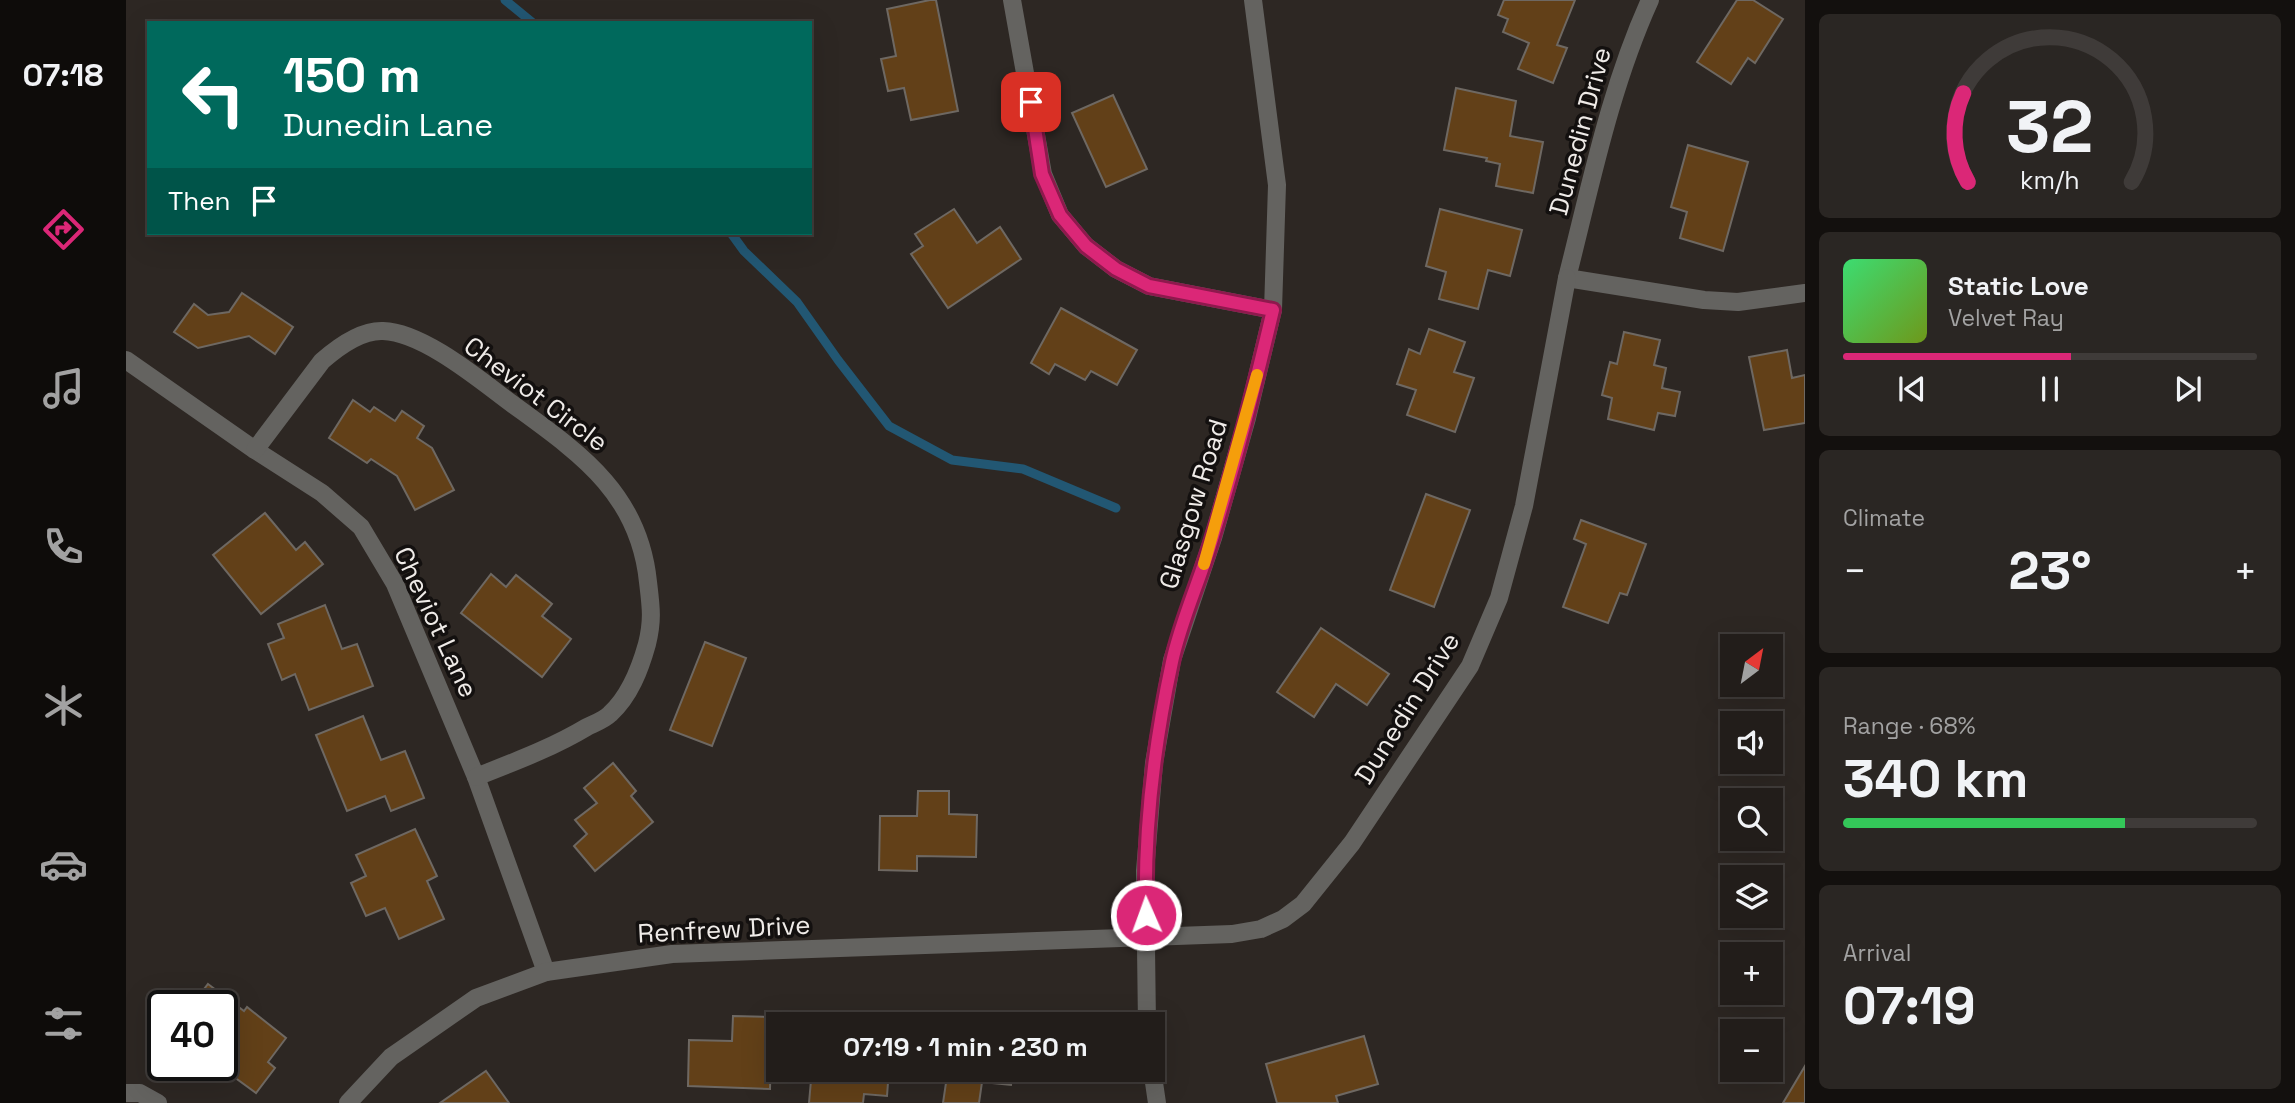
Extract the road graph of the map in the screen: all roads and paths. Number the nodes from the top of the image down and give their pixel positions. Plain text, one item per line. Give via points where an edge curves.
1 (1012, 0) edge
2 (1253, 0) edge
3 (1650, 0) edge
4 (1567, 278) junction
5 (1805, 293) edge
6 (1273, 310) junction
7 (126, 360) edge
8 (255, 450) junction
9 (476, 777) junction
10 (1147, 937) junction
11 (546, 972) junction
12 (1147, 1012) edge
13 (1155, 1082) edge
14 (126, 1093) edge
15 (158, 1103) edge
16 (348, 1103) edge
17 (1157, 1103) edge

1 - 6 street via 1042,174 1060,215 1086,246 1149,286
2 - 6 street, Glasgow Road via 1277,185
3 - 4 street, Dunedin Drive via 1618,80
4 - 5 street via 1704,300 1738,302
4 - 10 street, Dunedin Drive via 1524,506 1499,598 1470,666 1352,843 1303,904 1261,929
6 - 10 street, Glasgow Road via 1213,538 1172,660 1154,763 1145,871
7 - 8 street, Cheviot Lane
8 - 9 street, Cheviot Lane via 322,493 361,527 395,584
8 - 9 street, Cheviot Circle via 323,361 352,340 383,331 422,343 459,365 575,450 627,510 646,564 653,622 639,673 610,714 565,741
9 - 11 street, Cheviot Lane
10 - 11 street, Renfrew Drive via 672,954
10 - 12 street, Glasgow Road
11 - 16 street, Renfrew Drive via 476,998 391,1057
13 - 17 street
14 - 15 street via 140,1093

